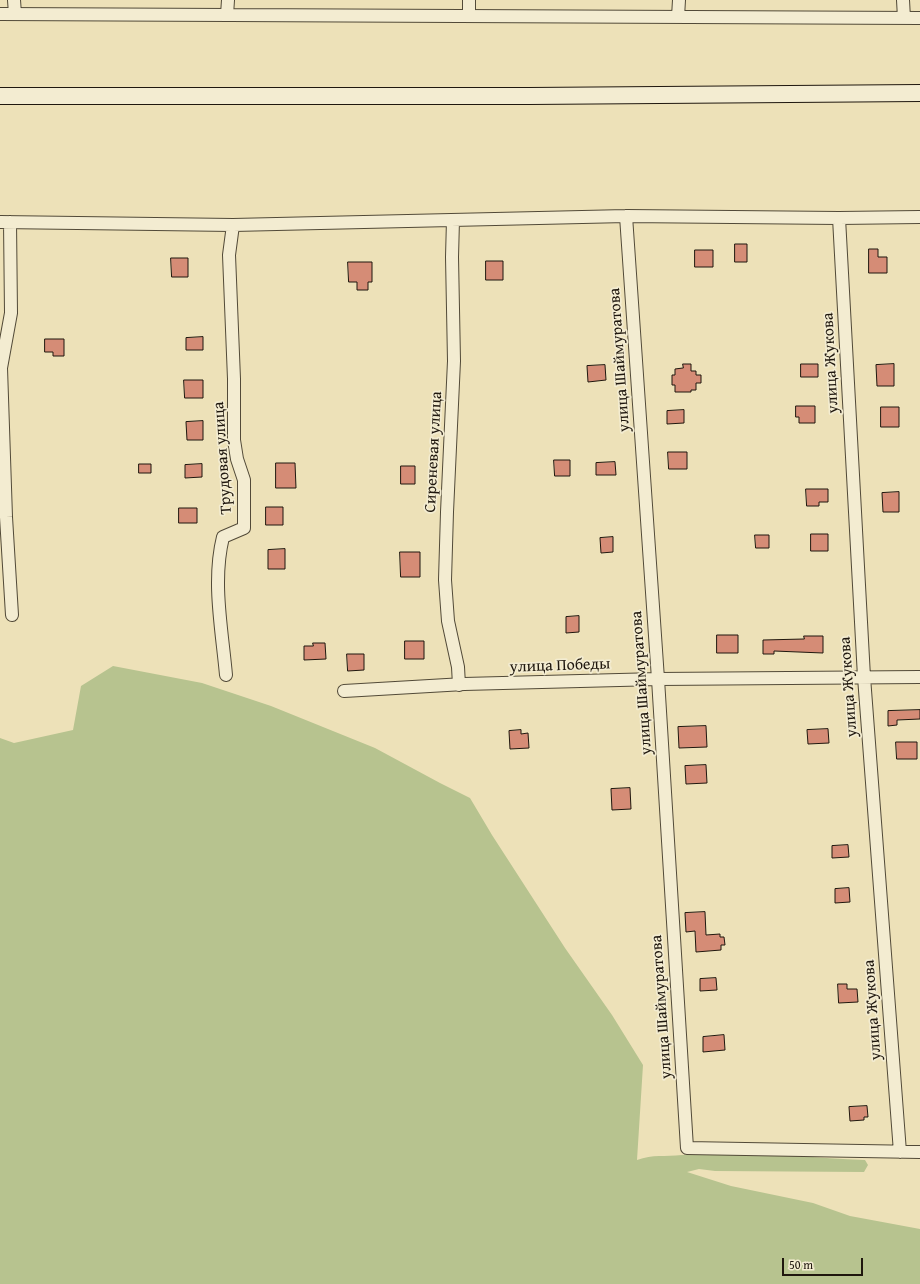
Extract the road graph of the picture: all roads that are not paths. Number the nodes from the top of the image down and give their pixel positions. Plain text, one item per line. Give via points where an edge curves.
1 (14, 0) edge
2 (228, 0) edge
3 (469, 0) edge
4 (679, 0) edge
5 (903, 0) edge
6 (0, 14) edge
7 (15, 14) junction
8 (228, 15) junction
9 (469, 16) junction
10 (678, 17) junction
11 (904, 18) junction
12 (920, 18) edge
13 (920, 93) edge
14 (0, 96) edge
15 (626, 216) junction
16 (920, 217) edge
17 (839, 218) junction
18 (453, 220) junction
19 (5, 222) edge
20 (233, 224) junction
21 (12, 615) dead end
22 (226, 675) dead end
23 (864, 677) junction
24 (920, 677) edge
25 (658, 679) junction
26 (459, 684) junction
27 (344, 691) dead end
28 (900, 1152) junction
29 (920, 1152) edge

1 - 7 street
2 - 8 street
3 - 9 street
4 - 10 street
5 - 11 street
6 - 7 street
7 - 8 street
8 - 9 street
9 - 10 street
10 - 11 street
11 - 12 street
13 - 14 main road
15 - 17 street
15 - 18 street
15 - 25 street, улица Шаймуратова
16 - 17 street
17 - 23 street, улица Жукова
18 - 20 street
18 - 26 street, Сиреневая улица via 454,361 445,580 448,621
19 - 20 street
19 - 21 street via 11,313 1,368
20 - 22 street, Трудовая улица via 229,255 234,440 236,459 244,480 244,528 223,537 219,553 217,578
23 - 24 street, улица Победы
23 - 25 street, улица Победы
23 - 28 street, улица Жукова
25 - 26 street, улица Победы
25 - 28 street, улица Шаймуратова via 688,1148
26 - 27 street, улица Победы
28 - 29 street

